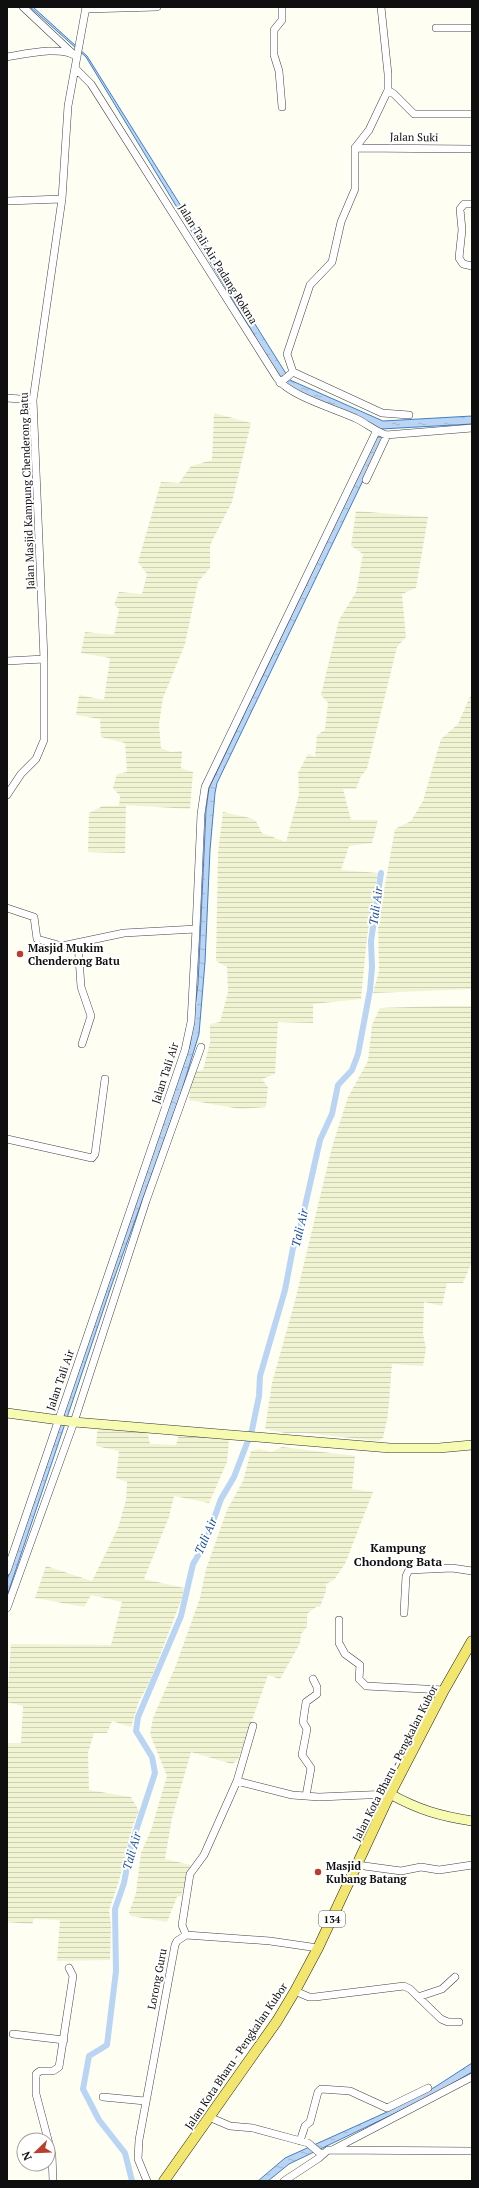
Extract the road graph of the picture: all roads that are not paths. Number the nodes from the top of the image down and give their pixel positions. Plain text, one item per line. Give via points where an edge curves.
1 (23, 7) edge
2 (157, 7) edge
3 (282, 7) edge
4 (381, 7) edge
5 (86, 8) edge
6 (436, 28) dead end
7 (472, 28) edge
8 (76, 55) junction
9 (7, 57) edge
10 (75, 68) junction
11 (388, 90) junction
12 (282, 107) dead end
13 (472, 114) edge
14 (355, 148) junction
15 (472, 149) edge
16 (62, 199) junction
17 (7, 201) edge
18 (472, 204) edge
19 (472, 266) edge
20 (292, 372) junction
21 (281, 382) junction
22 (7, 398) edge
23 (33, 400) junction
24 (409, 415) dead end
25 (472, 428) edge
26 (376, 432) junction
27 (387, 435) junction
28 (366, 480) dead end
29 (44, 659) junction
30 (7, 661) edge
31 (7, 794) edge
32 (7, 908) edge
33 (196, 929) junction
34 (78, 943) junction
35 (82, 1044) dead end
36 (201, 1047) dead end
37 (105, 1079) dead end
38 (7, 1139) edge
39 (7, 1413) edge
40 (58, 1420) junction
41 (73, 1422) junction
42 (472, 1445) edge
43 (7, 1571) edge
44 (472, 1571) edge
45 (7, 1608) edge
46 (404, 1613) dead end
47 (339, 1620) dead end
48 (472, 1641) edge
49 (313, 1679) dead end
50 (444, 1690) junction
51 (253, 1726) dead end
52 (237, 1780) junction
53 (390, 1794) junction
54 (306, 1796) junction
55 (472, 1821) edge
56 (472, 1864) edge
57 (357, 1865) junction
58 (186, 1935) junction
59 (318, 1948) junction
60 (69, 1968) dead end
61 (455, 1977) dead end
62 (295, 1991) junction
63 (418, 1997) junction
64 (459, 2022) dead end
65 (13, 2034) dead end
66 (64, 2040) junction
67 (472, 2077) edge
68 (428, 2088) dead end
69 (103, 2097) dead end
70 (145, 2101) junction
71 (210, 2117) junction
72 (300, 2141) junction
73 (333, 2150) junction
74 (472, 2151) edge
75 (321, 2153) junction
76 (53, 2181) edge
77 (147, 2181) edge
78 (164, 2181) edge
79 (284, 2181) edge

1 - 8 street
2 - 5 street
3 - 12 street via 282,19 274,30 274,55 279,71
4 - 11 street
5 - 8 street, Jalan Masjid Kampung Chenderong Batu
6 - 7 street
8 - 9 street via 44,52
8 - 10 street, Jalan Masjid Kampung Chenderong Batu
10 - 16 street, Jalan Masjid Kampung Chenderong Batu via 68,106
10 - 21 street, Jalan Tali Air Padang Rokma via 92,84
11 - 13 street via 414,114
11 - 14 street via 369,130
14 - 15 street, Jalan Suki
14 - 20 street via 355,189 341,222 332,262 310,285 287,354
16 - 17 street
16 - 23 street, Jalan Masjid Kampung Chenderong Batu
18 - 19 street via 464,204 460,209 462,230 459,258 463,264
20 - 21 street
20 - 24 street via 382,413
21 - 26 street, Jalan Tali Air Padang Rokma via 290,390 368,425
22 - 23 street
23 - 29 street, Jalan Masjid Kampung Chenderong Batu
25 - 27 street
26 - 27 street, Jalan Tali Air Padang Rokma
26 - 33 street, Jalan Tali Air via 206,787 201,814
27 - 28 street
29 - 30 street
29 - 31 street, Jalan Masjid Kampung Chenderong Batu via 44,740 41,750
32 - 34 street via 34,917 36,937 39,940 58,946
33 - 34 street via 124,933
33 - 40 street, Jalan Tali Air via 191,1022 185,1050
34 - 35 street via 81,987 91,1016
36 - 41 street via 146,1200
37 - 38 street via 95,1154 92,1158
39 - 40 street
40 - 41 street
40 - 43 street, Jalan Tali Air
41 - 42 street via 410,1449
41 - 45 street
44 - 46 street via 452,1568 409,1570 406,1576
47 - 50 street via 338,1642 344,1654 360,1665 359,1679 366,1686
48 - 50 main road, Jalan Kota Bharu - Pengkalan Kubor / 134
49 - 54 street via 317,1694 306,1702 303,1722 307,1728 302,1755 310,1768
50 - 53 main road, Jalan Kota Bharu - Pengkalan Kubor / 134
51 - 52 street
52 - 54 street via 281,1794
52 - 58 street via 204,1855 190,1874 182,1925
53 - 54 street
53 - 55 street via 414,1808 432,1814
53 - 57 main road, Jalan Kota Bharu - Pengkalan Kubor / 134
56 - 57 street via 439,1870 421,1867 402,1871
57 - 59 main road, Jalan Kota Bharu - Pengkalan Kubor / 134
58 - 59 street
58 - 70 street, Lorong Guru via 175,1945
59 - 62 main road, Jalan Kota Bharu - Pengkalan Kubor / 134
60 - 66 street via 73,1976
61 - 63 street via 442,1989
62 - 63 street via 309,1997 401,1985
62 - 71 main road, Jalan Kota Bharu - Pengkalan Kubor / 134
63 - 64 street via 443,2020
65 - 66 street
66 - 76 street via 58,2069 40,2071 36,2074 36,2094 52,2154
67 - 73 street
68 - 72 street via 387,2108 350,2091 320,2090 310,2122 305,2126
69 - 70 street
70 - 77 street, Lorong Guru via 138,2159
71 - 72 street via 230,2126 253,2128
71 - 78 main road, Jalan Kota Bharu - Pengkalan Kubor / 134
72 - 75 street via 310,2144
73 - 74 street
73 - 75 street
75 - 79 street

